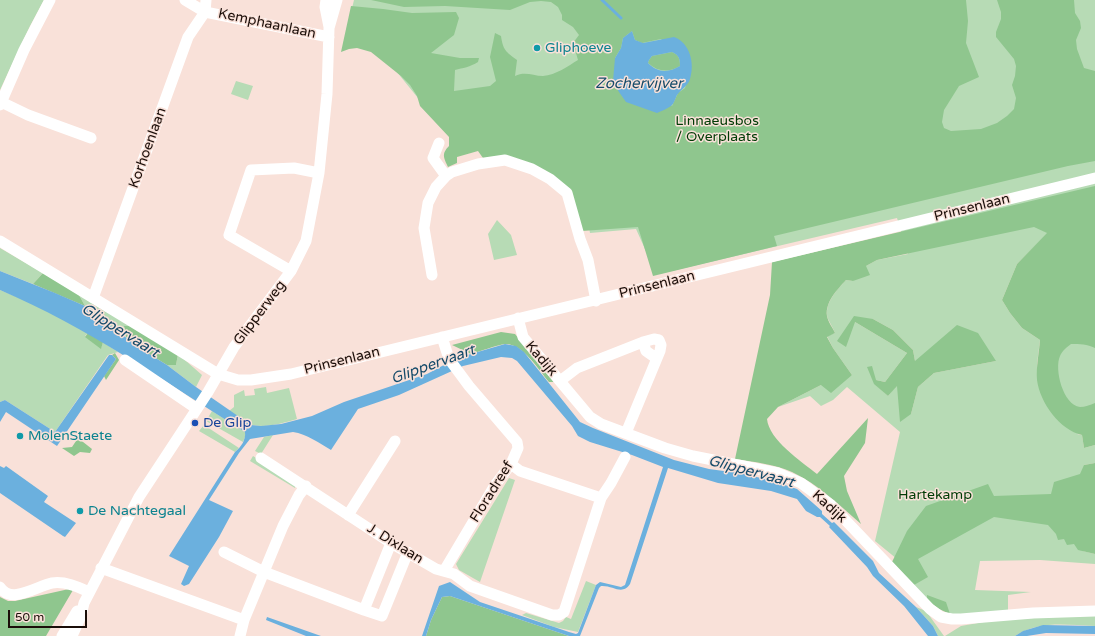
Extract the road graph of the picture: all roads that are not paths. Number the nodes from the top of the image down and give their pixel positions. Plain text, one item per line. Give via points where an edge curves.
1 (50, 0) edge
2 (185, 0) edge
3 (206, 0) edge
4 (326, 0) edge
5 (337, 0) edge
6 (205, 12) junction
7 (329, 32) junction
8 (0, 104) edge
9 (91, 138) dead end
10 (439, 143) dead end
11 (319, 173) junction
12 (446, 176) junction
13 (1095, 178) edge
14 (0, 242) edge
15 (291, 271) junction
16 (432, 275) dead end
17 (93, 298) junction
18 (596, 301) junction
19 (518, 318) junction
20 (442, 337) junction
21 (643, 342) junction
22 (656, 358) junction
23 (125, 360) dead end
24 (218, 374) junction
25 (560, 381) junction
26 (197, 409) junction
27 (626, 433) junction
28 (395, 441) dead end
29 (625, 457) dead end
30 (261, 458) dead end
31 (511, 464) junction
32 (306, 486) junction
33 (601, 498) junction
34 (348, 515) junction
35 (391, 543) junction
36 (224, 552) dead end
37 (408, 552) junction
38 (101, 568) junction
39 (444, 570) junction
40 (264, 572) junction
41 (0, 587) edge
42 (89, 592) junction
43 (364, 610) junction
44 (1095, 611) edge
45 (244, 620) junction
46 (70, 635) edge
47 (240, 636) edge

1 - 8 street
2 - 6 street, Kemphaanlaan
3 - 6 street, Korhoenlaan
4 - 7 street, Glipperweg
5 - 7 street, Glipperweg
6 - 7 street, Kemphaanlaan
6 - 17 street, Korhoenlaan via 188,37
7 - 11 street, Glipperweg via 327,94
8 - 9 street
10 - 12 street via 433,158
11 - 15 street, Glipperweg via 306,241
11 - 15 street via 294,168 251,170 229,235
12 - 16 street via 436,187 428,203 424,228
12 - 18 street via 478,164 505,160 532,169 561,188 567,193 588,260
13 - 18 street, Prinsenlaan
14 - 17 street, Prinsenlaan
15 - 24 street, Glipperweg via 234,347
17 - 24 street, Prinsenlaan
18 - 19 street, Prinsenlaan
19 - 20 street, Prinsenlaan
19 - 25 street, Kadijk via 523,337
20 - 24 street, Prinsenlaan via 270,378 238,380
20 - 31 street, Floradreef via 449,359 517,442 518,448
21 - 22 street via 646,352
21 - 22 street via 659,340 660,351
21 - 25 street via 577,368
22 - 27 street
23 - 26 street
24 - 26 street, Glipperweg
25 - 27 street, Kadijk via 590,417
26 - 38 street, Glipperweg via 139,497
27 - 44 street, Kadijk via 665,448 778,473 801,483 831,505 930,609 942,617 969,619
28 - 34 street
29 - 33 street, J. Dixlaan
30 - 32 street, J. Dixlaan
31 - 33 street via 520,471
31 - 39 street, Floradreef via 495,485
32 - 34 street, J. Dixlaan
32 - 40 street via 282,526
33 - 39 street, J. Dixlaan via 564,612 559,615 552,615 470,586
34 - 35 street, J. Dixlaan
35 - 37 street, J. Dixlaan
35 - 43 street
36 - 40 street
37 - 39 street, J. Dixlaan via 436,569
37 - 43 street via 382,616
38 - 42 street, Glipperweg
38 - 45 street
40 - 43 street
40 - 45 street
41 - 42 street via 11,595 53,583 71,584
42 - 46 street, Glipperweg
45 - 47 street

